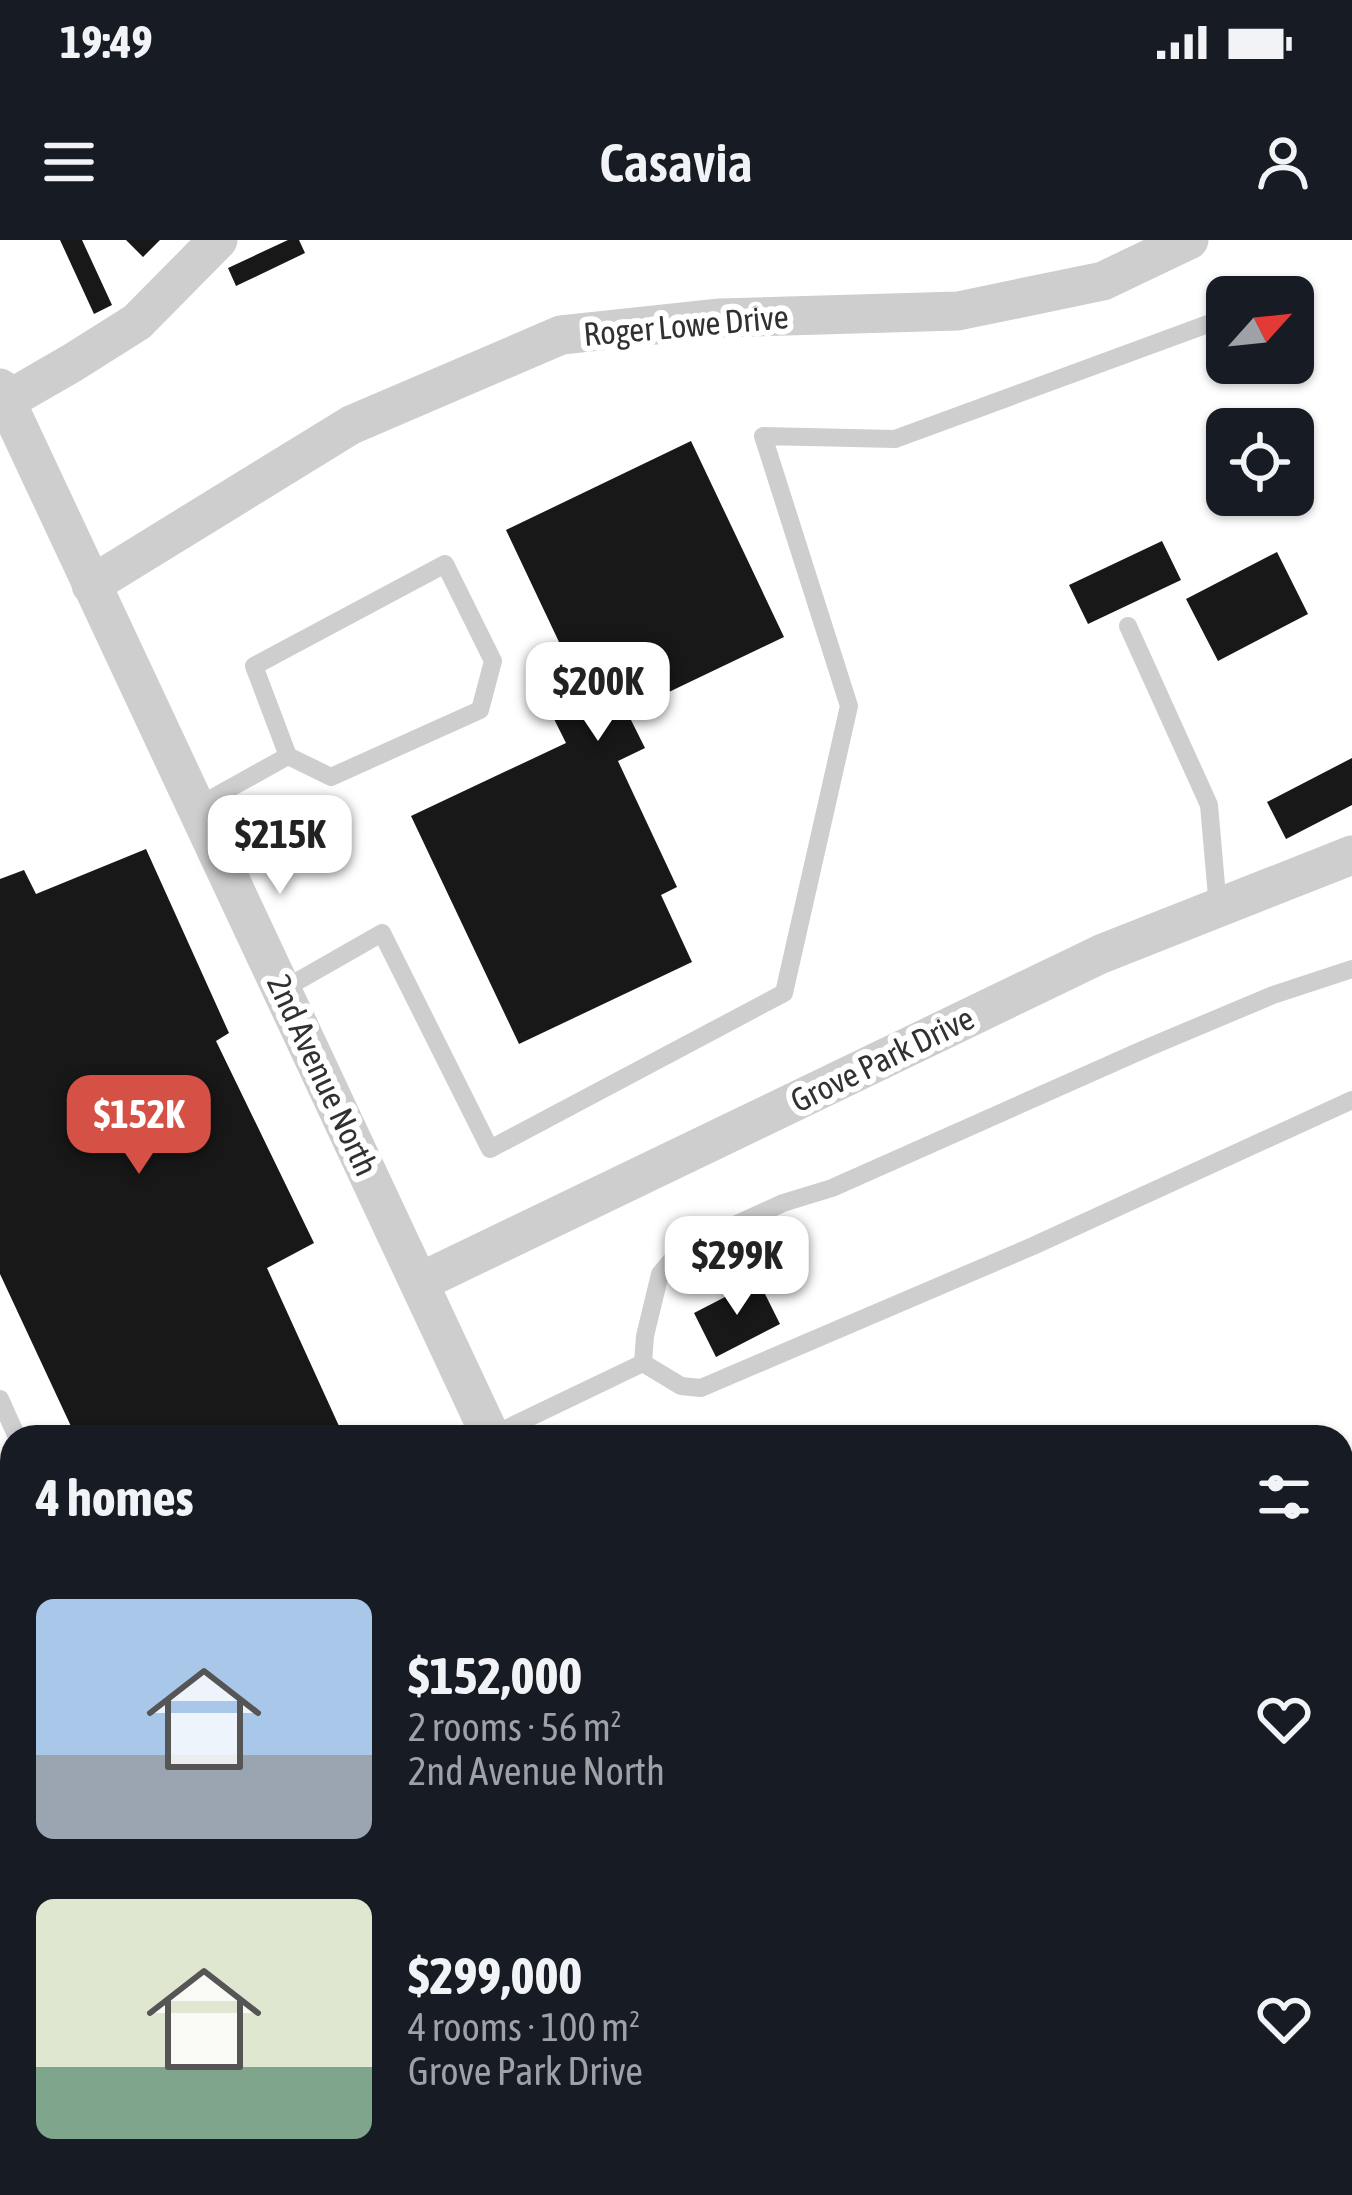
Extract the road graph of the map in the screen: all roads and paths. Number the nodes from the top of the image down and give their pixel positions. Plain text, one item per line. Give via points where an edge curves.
1 (218, 240) edge
2 (1189, 240) edge
3 (1206, 325) edge
4 (3, 394) edge
5 (12, 446) edge
6 (91, 584) junction
7 (1128, 626) dead end
8 (288, 756) junction
9 (196, 807) junction
10 (1352, 855) edge
11 (1218, 908) junction
12 (1352, 969) edge
13 (282, 990) junction
14 (1352, 1100) edge
15 (420, 1282) junction
16 (644, 1364) junction
17 (486, 1425) edge
18 (516, 1425) edge

1 - 4 street via 137,322
2 - 6 street, Roger Lowe Drive via 1103,281 958,310 720,318 561,335 351,424
3 - 13 lane via 895,439 763,436 849,706 784,993 490,1150 382,933
4 - 5 street, 2nd Avenue North
5 - 6 street, 2nd Avenue North
6 - 9 street, 2nd Avenue North
7 - 11 lane via 1208,805
8 - 8 lane via 331,776 480,710 493,661 445,564 254,666
8 - 9 lane
9 - 13 street, 2nd Avenue North
10 - 11 street, Grove Park Drive
11 - 15 street, Grove Park Drive via 1101,954
12 - 16 lane via 1252,1004 680,1250 660,1274
13 - 15 street, 2nd Avenue North
14 - 16 lane via 700,1388
15 - 17 street, 2nd Avenue North
16 - 18 lane

